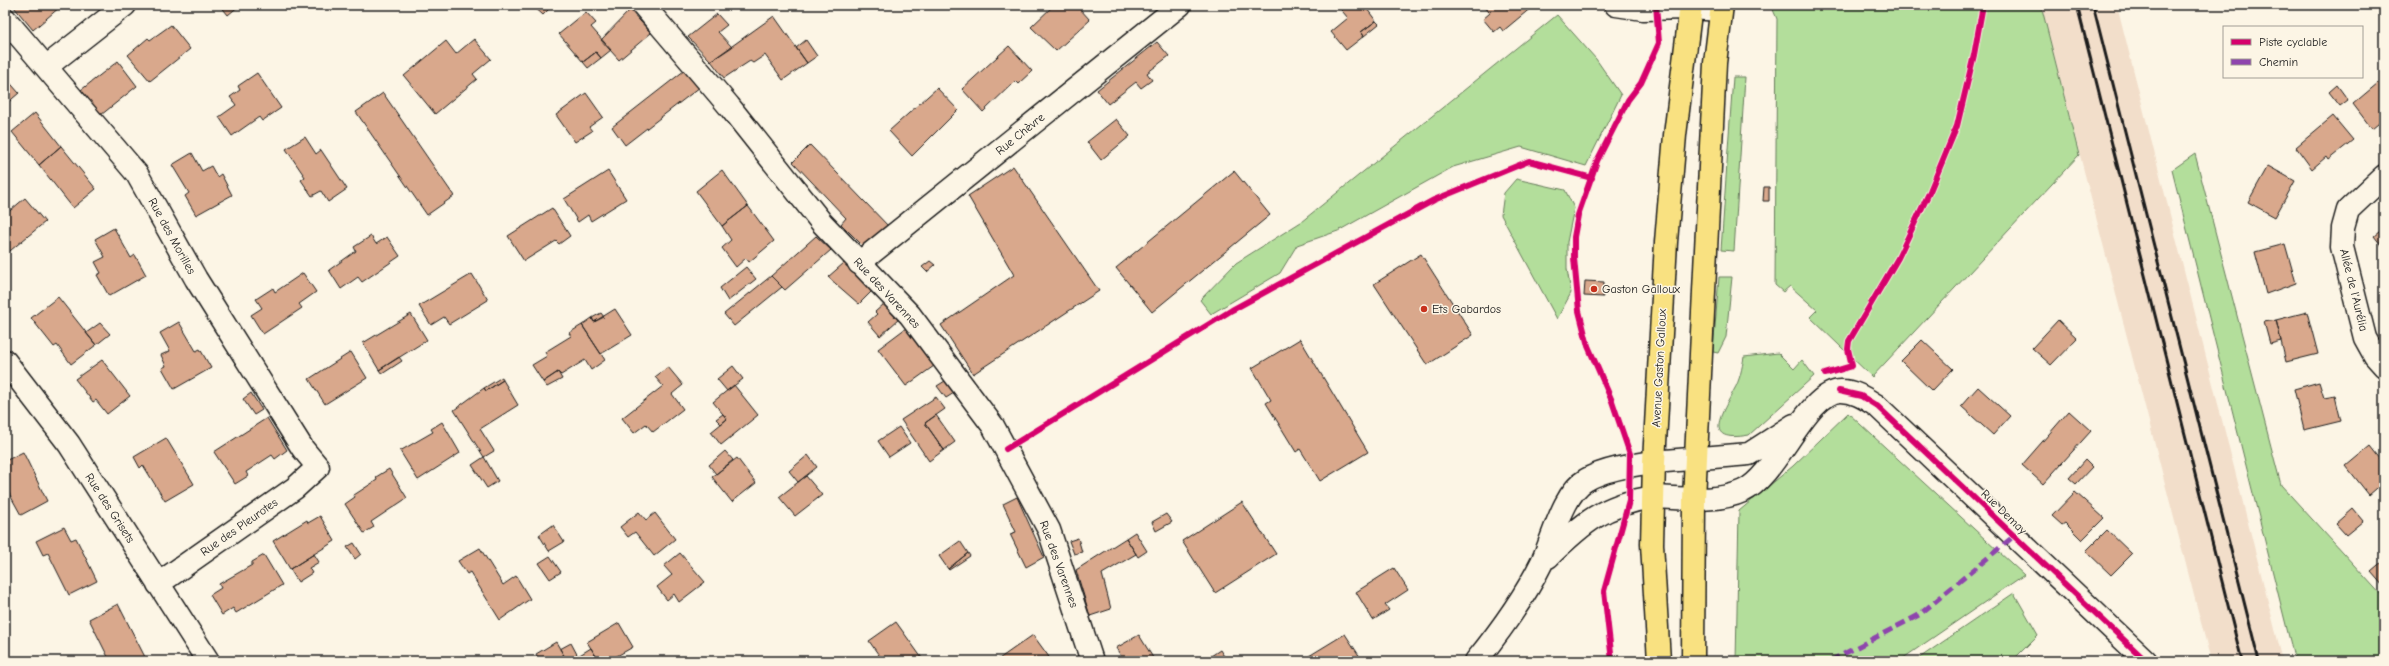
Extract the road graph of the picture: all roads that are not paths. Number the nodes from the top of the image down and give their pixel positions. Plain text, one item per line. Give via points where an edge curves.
1 (125, 5) edge
2 (643, 5) edge
3 (1180, 5) edge
4 (1616, 5) edge
5 (1690, 6) edge
6 (1721, 8) edge
7 (5, 19) edge
8 (46, 67) junction
9 (2384, 176) edge
10 (859, 263) junction
11 (5, 361) edge
12 (2384, 366) edge
13 (1805, 418) junction
14 (1696, 458) junction
15 (1654, 462) junction
16 (318, 467) joint
17 (1653, 498) junction
18 (1694, 499) junction
19 (1542, 562) junction
20 (158, 584) junction
21 (208, 661) edge
22 (1092, 661) edge
23 (1476, 661) edge
24 (1659, 661) edge
25 (1693, 661) edge
26 (2146, 661) edge

1 - 8 street
2 - 10 street, Rue des Varennes via 729,106 822,223
3 - 10 street, Rue Chèvre
4 - 5 street via 1643,9
5 - 6 street
5 - 15 main road, Avenue Gaston Galloux via 1675,135
6 - 14 main road via 1715,63
7 - 8 street, Rue des Morilles
8 - 16 street, Rue des Morilles via 138,174 196,279 303,449
9 - 12 street, Allée de l'Aurélia via 2348,210 2343,228 2342,247 2365,338
10 - 22 street, Rue des Varennes via 910,315 993,426 1049,530
11 - 20 street, Rue des Grisets via 69,444
13 - 14 street, Rue Demay via 1749,454
13 - 18 street, Rue Demay via 1762,478 1750,487 1716,498
13 - 26 street, Rue Demay via 1824,397 1839,391 1861,396 1877,406
14 - 15 street, Rue Demay
14 - 18 main road
15 - 17 main road, Avenue Gaston Galloux
15 - 19 street, Rue Demay via 1630,466 1586,480 1574,493 1562,514
16 - 20 street, Rue des Pleurotes via 295,488
17 - 18 street, Rue Demay
17 - 19 street, Rue Demay via 1629,501 1608,509 1583,524
17 - 24 main road, Avenue Gaston Galloux via 1652,544
18 - 25 main road
19 - 23 street via 1500,630
20 - 21 street, Rue des Grisets

